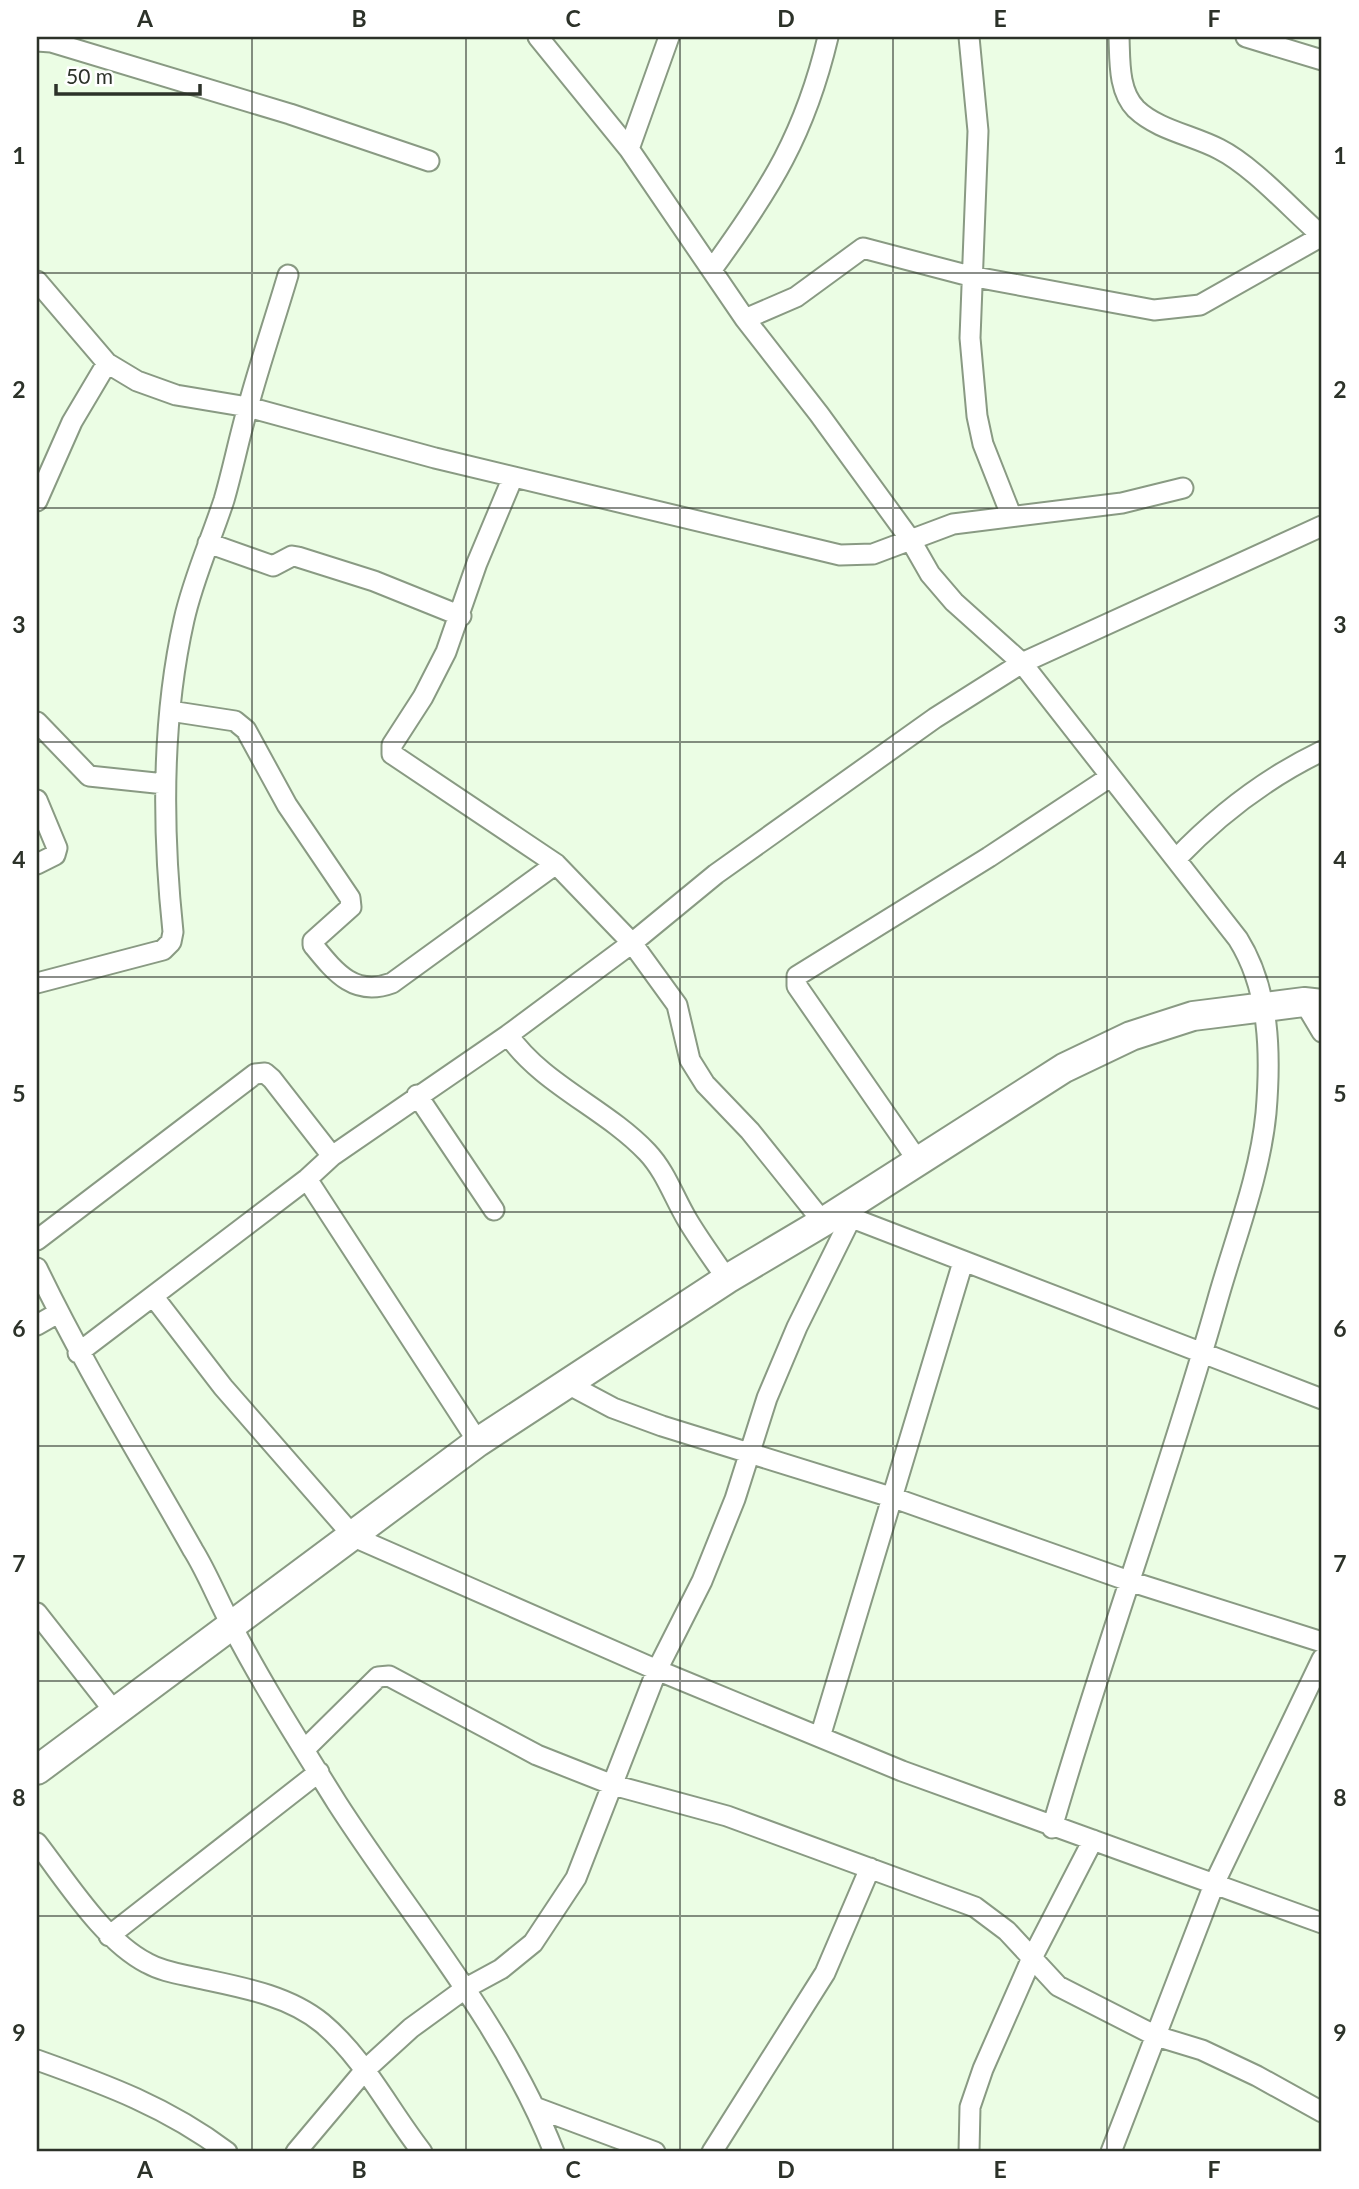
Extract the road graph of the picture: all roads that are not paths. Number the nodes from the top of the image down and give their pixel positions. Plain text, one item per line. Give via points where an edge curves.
1 (538, 37) edge
2 (669, 37) edge
3 (828, 37) edge
4 (969, 37) edge
5 (1119, 37) edge
6 (1245, 37) edge
7 (48, 40) edge
8 (1322, 60) edge
9 (629, 149) junction
10 (429, 162) dead end
11 (1322, 236) edge
12 (713, 268) junction
13 (288, 275) dead end
14 (970, 276) junction
15 (37, 281) edge
16 (745, 319) junction
17 (107, 363) junction
18 (248, 407) junction
19 (513, 477) junction
20 (1183, 488) dead end
21 (37, 501) edge
22 (1011, 515) junction
23 (1322, 526) edge
24 (910, 538) junction
25 (208, 543) junction
26 (461, 616) junction
27 (1023, 663) junction
28 (170, 711) junction
29 (37, 722) edge
30 (1322, 751) edge
31 (1110, 777) junction
32 (165, 784) junction
33 (37, 800) edge
34 (1176, 859) junction
35 (37, 864) edge
36 (556, 864) junction
37 (632, 943) junction
38 (37, 983) edge
39 (1313, 1003) edge
40 (1264, 1007) junction
41 (1322, 1032) edge
42 (508, 1035) junction
43 (417, 1095) junction
44 (332, 1156) junction
45 (918, 1161) junction
46 (307, 1179) junction
47 (494, 1210) dead end
48 (837, 1218) junction
49 (37, 1240) edge
50 (963, 1262) junction
51 (37, 1268) edge
52 (727, 1279) junction
53 (153, 1296) junction
54 (58, 1313) junction
55 (37, 1325) edge
56 (78, 1353) junction
57 (1202, 1353) junction
58 (566, 1383) junction
59 (1322, 1399) edge
60 (478, 1442) junction
61 (751, 1454) junction
62 (894, 1498) junction
63 (354, 1537) junction
64 (1129, 1581) junction
65 (37, 1613) edge
66 (232, 1626) junction
67 (1322, 1642) edge
68 (1322, 1659) edge
69 (657, 1670) junction
70 (114, 1711) junction
71 (820, 1737) junction
72 (305, 1749) junction
73 (37, 1770) edge
74 (319, 1772) junction
75 (613, 1785) junction
76 (1052, 1828) junction
77 (1093, 1840) junction
78 (37, 1843) edge
79 (870, 1868) junction
80 (1214, 1882) junction
81 (1322, 1923) edge
82 (109, 1936) junction
83 (1031, 1960) junction
84 (466, 1988) junction
85 (1156, 2036) junction
86 (37, 2060) edge
87 (365, 2070) junction
88 (537, 2108) junction
89 (1322, 2112) edge
90 (227, 2152) edge
91 (296, 2152) edge
92 (422, 2152) edge
93 (554, 2152) edge
94 (655, 2152) edge
95 (712, 2152) edge
96 (969, 2152) edge
97 (1111, 2152) edge

1 - 9 street
2 - 9 street
3 - 12 street via 801,128 778,173
4 - 14 street via 978,131
5 - 11 street via 1121,76 1135,108 1156,123 1219,149 1240,163
6 - 8 street
7 - 10 street
9 - 12 street
11 - 14 street via 1200,305 1166,309
12 - 16 street
13 - 18 street
14 - 16 street via 863,248 796,297
14 - 22 street via 976,416
15 - 17 street
16 - 24 street
17 - 18 street via 176,395
17 - 21 street via 72,422
18 - 19 street
18 - 25 street
19 - 24 street via 840,555 873,554
19 - 26 street via 477,563
20 - 22 street via 1122,503
22 - 24 street via 953,524
23 - 27 street
24 - 27 street via 930,574 954,602
25 - 26 street via 273,566 298,557
25 - 28 street via 183,622
26 - 36 street via 423,696 392,745 392,754
27 - 31 street
27 - 37 street via 797,814
28 - 32 street
28 - 36 street via 235,721 246,730 287,805 350,898 351,907 313,941 340,979 369,986 392,983
29 - 32 street via 89,776
30 - 34 street via 1285,769 1242,799 1207,826
31 - 34 street
31 - 45 street via 797,976 797,986
32 - 38 street via 171,942 163,950
33 - 35 street via 57,848 55,855
34 - 40 street via 1250,957
36 - 37 street
37 - 42 street
37 - 48 street via 677,1005 690,1060 705,1084
39 - 40 street
39 - 41 street
40 - 45 street via 1193,1016 1131,1036 1064,1068
40 - 57 street via 1269,1056 1258,1158
42 - 43 street
42 - 52 street via 521,1054 620,1127 647,1153
43 - 44 street
43 - 47 street
44 - 46 street
44 - 49 street via 272,1079 265,1073 255,1074
45 - 48 street
46 - 53 street
46 - 60 street
48 - 50 street
48 - 52 street
48 - 61 street via 767,1398
50 - 57 street
50 - 62 street
51 - 54 street
52 - 58 street
53 - 56 street
53 - 63 street via 223,1387
54 - 55 street
54 - 56 street
56 - 66 street via 195,1552
57 - 59 street
57 - 64 street
58 - 60 street
58 - 61 street via 613,1408
60 - 63 street
61 - 62 street
61 - 69 street via 702,1581
62 - 64 street
62 - 71 street
63 - 66 street
63 - 69 street
64 - 67 street
64 - 76 street
65 - 70 street
66 - 70 street
66 - 72 street
68 - 80 street
69 - 71 street
69 - 75 street
70 - 73 street
71 - 76 street
72 - 74 street
72 - 75 street via 384,1674 537,1755
74 - 82 street
74 - 84 street
75 - 79 street via 727,1816
75 - 84 street via 576,1878 552,1918 512,1960
76 - 77 street
77 - 80 street
77 - 83 street
78 - 82 street
79 - 83 street via 975,1907 1007,1931
79 - 95 street via 825,1973
80 - 81 street
80 - 85 street
82 - 87 street via 146,1963 164,1970 287,2002 321,2022
83 - 85 street via 1058,1986
83 - 96 street via 970,2108
84 - 87 street via 411,2028
84 - 88 street
85 - 89 street via 1213,2056
85 - 97 street
86 - 90 street via 169,2113
87 - 91 street
87 - 92 street
88 - 93 street
88 - 94 street

